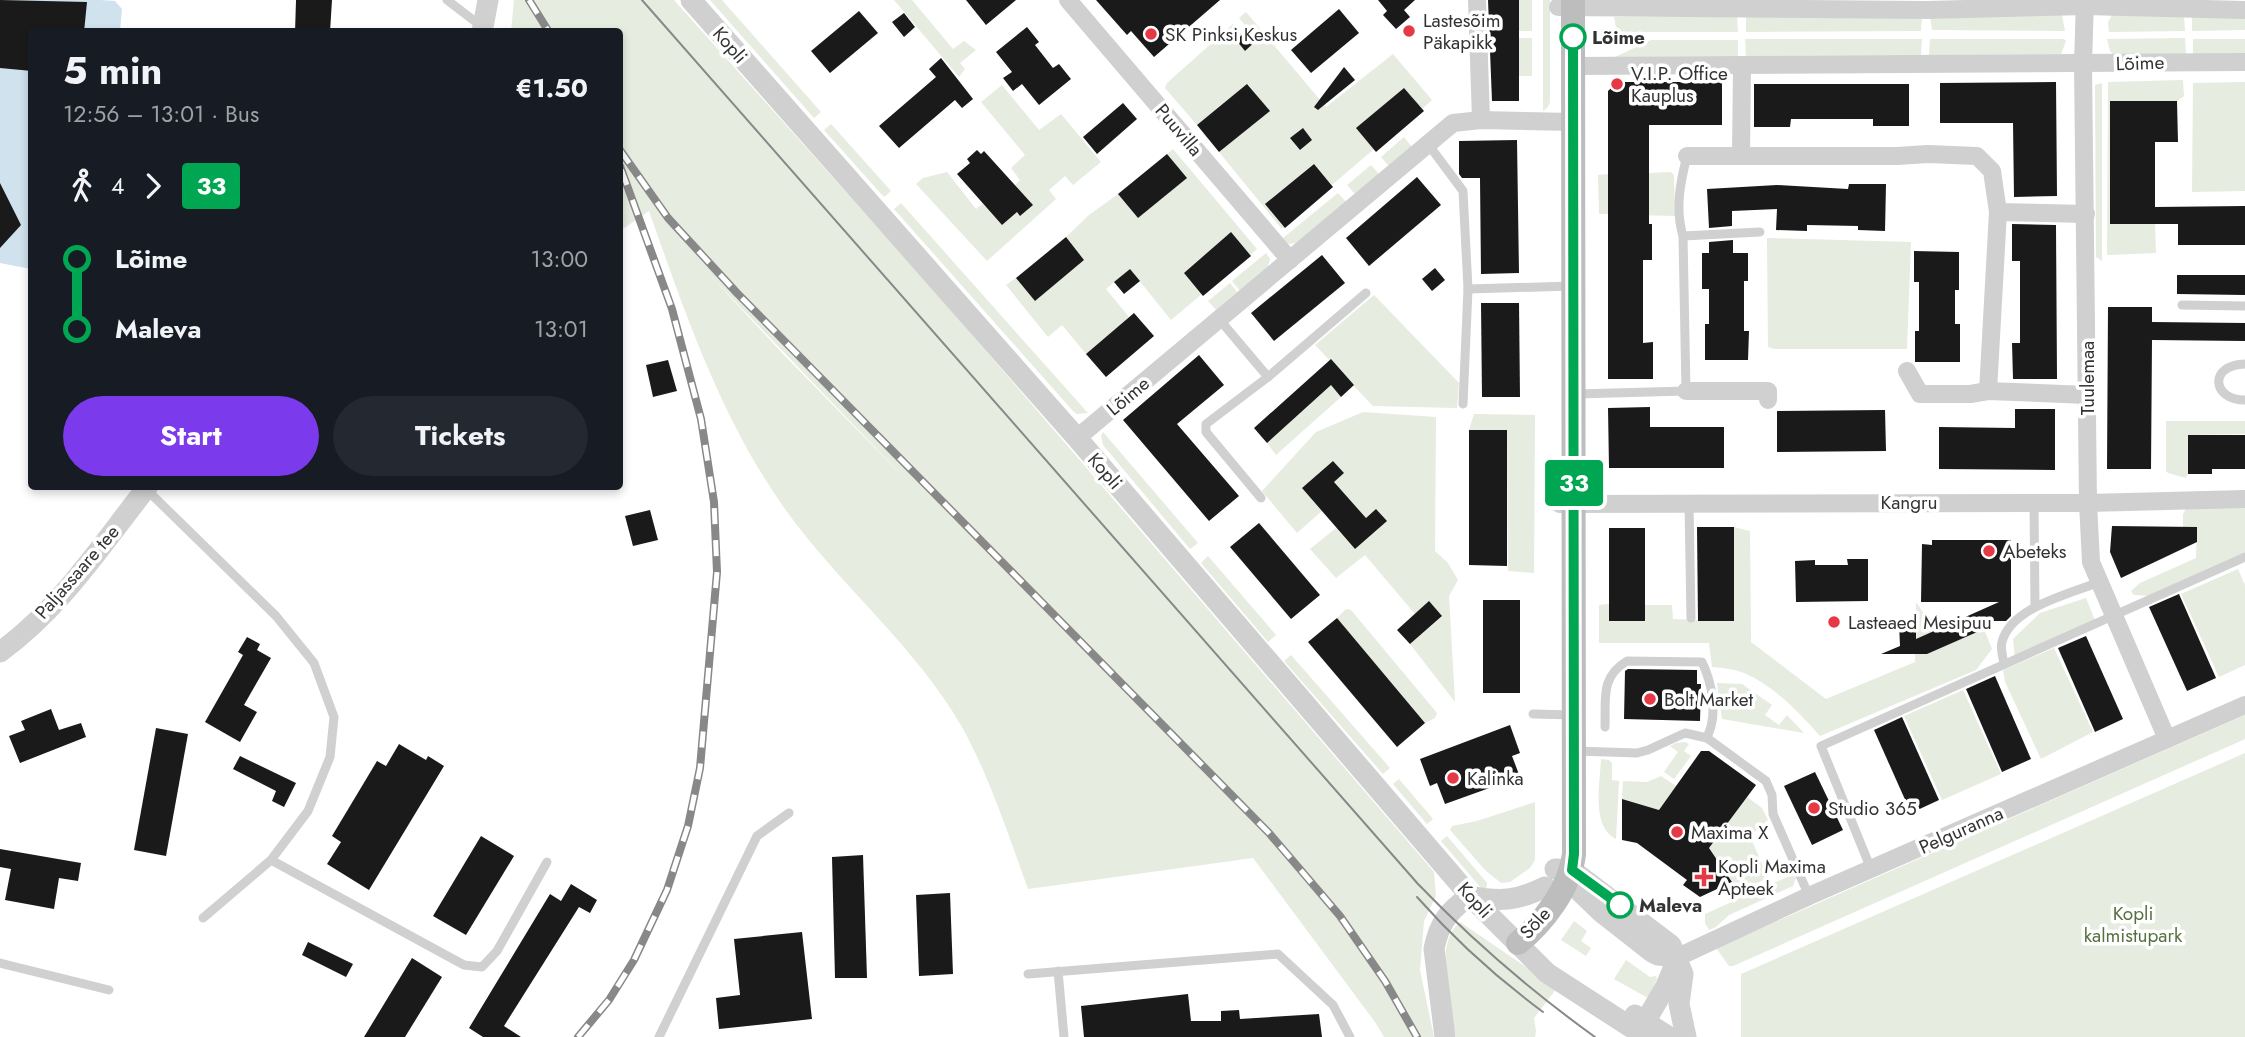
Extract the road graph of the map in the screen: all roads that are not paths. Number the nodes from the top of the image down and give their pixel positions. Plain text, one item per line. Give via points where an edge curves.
1 (447, 0) edge
2 (488, 0) edge
3 (691, 0) edge
4 (1068, 0) edge
5 (1477, 0) edge
6 (2085, 3) edge
7 (1566, 4) edge
8 (1742, 4) edge
9 (1926, 5) edge
10 (2245, 10) edge
11 (481, 28) edge
12 (482, 28) edge
13 (2245, 62) edge
14 (2083, 64) junction
15 (1741, 65) junction
16 (1573, 66) junction
17 (1481, 120) junction
18 (1566, 121) junction
19 (1428, 144) junction
20 (1741, 155) junction
21 (1687, 156) joint
22 (1998, 212) junction
23 (2087, 214) junction
24 (1760, 232) dead end
25 (1683, 236) junction
26 (1290, 260) junction
27 (1566, 286) junction
28 (1468, 289) junction
29 (1366, 293) dead end
30 (2182, 305) dead end
31 (2245, 306) edge
32 (1219, 319) junction
33 (2245, 364) edge
34 (1907, 371) dead end
35 (1268, 376) junction
36 (1686, 391) junction
37 (1988, 391) junction
38 (1575, 394) junction
39 (2087, 394) junction
40 (1768, 400) dead end
41 (2245, 400) edge
42 (1463, 404) dead end
43 (1077, 438) junction
44 (145, 490) edge
45 (148, 490) edge
46 (1261, 498) dead end
47 (2245, 499) edge
48 (2034, 502) junction
49 (1567, 503) junction
50 (2088, 503) junction
51 (1689, 504) junction
52 (2245, 557) edge
53 (2099, 582) junction
54 (2035, 607) junction
55 (2113, 616) junction
56 (1691, 618) dead end
57 (0, 652) edge
58 (2004, 664) junction
59 (2245, 705) edge
60 (1533, 714) dead end
61 (1567, 715) junction
62 (1605, 727) dead end
63 (1709, 735) dead end
64 (2168, 739) junction
65 (1575, 751) junction
66 (789, 814) dead end
67 (271, 860) junction
68 (547, 862) dead end
69 (1871, 869) junction
70 (1560, 877) junction
71 (1470, 896) junction
72 (1809, 896) junction
73 (203, 918) dead end
74 (1518, 943) junction
75 (1678, 957) junction
76 (0, 963) edge
77 (1058, 971) junction
78 (1028, 974) dead end
79 (109, 990) dead end
80 (1679, 1004) junction
81 (1653, 1033) edge
82 (659, 1037) edge
83 (1064, 1037) edge
84 (1350, 1037) edge
85 (1445, 1037) edge
86 (1686, 1037) edge

1 - 11 lane
2 - 12 street
3 - 43 street, Kopli
4 - 26 street, Puuvilla
5 - 17 street
6 - 9 street
6 - 10 street
6 - 14 street, Tuulemaa
7 - 8 street
7 - 16 main road, Sõle
7 - 18 main road, Sõle
8 - 9 street
13 - 14 street, Lõime
14 - 15 street, Lõime
14 - 23 street, Tuulemaa
15 - 16 street, Lõime
15 - 20 street
16 - 18 main road, Sõle
17 - 18 street, Lõime
17 - 19 street, Lõime via 1454,123
18 - 27 main road, Sõle
19 - 26 street, Lõime
19 - 28 lane via 1463,191
20 - 21 street
20 - 22 street via 1977,156 1992,171
21 - 25 lane via 1678,219
22 - 23 street
22 - 37 street
23 - 39 street, Tuulemaa
24 - 25 lane
25 - 36 lane
26 - 32 street, Lõime
27 - 28 lane
27 - 38 main road, Sõle
27 - 49 main road, Sõle
28 - 42 lane
29 - 35 lane
30 - 31 lane
32 - 35 lane
32 - 43 street, Lõime
33 - 41 lane via 2232,364 2219,378 2227,397
34 - 37 street via 1920,394
35 - 46 lane via 1206,424 1206,432
36 - 38 lane
36 - 40 street via 1768,391
37 - 39 street
38 - 49 main road, Sõle
39 - 50 street, Tuulemaa
43 - 71 street, Kopli
44 - 57 street, Paljassaare tee via 57,601
45 - 67 lane via 275,616 314,663 334,717 330,757 308,811
47 - 50 street, Kangru
48 - 50 street, Kangru
48 - 51 street, Kangru
48 - 54 lane
49 - 51 street, Kangru
49 - 61 main road, Sõle
50 - 53 street, Tuulemaa via 2091,562
51 - 56 lane
52 - 55 lane
53 - 54 lane
53 - 55 street, Tuulemaa
54 - 58 lane via 2004,636
55 - 58 lane
55 - 64 street, Tuulemaa
58 - 69 lane via 1821,746
59 - 64 street, Pelguranna
60 - 61 lane
61 - 65 main road, Sõle
61 - 70 main road, Sõle
62 - 63 lane via 1607,682 1620,666 1627,662 1702,662 1709,676 1714,722
64 - 69 street, Pelguranna
65 - 70 main road, Sõle
65 - 72 lane via 1637,753 1685,733 1707,738 1766,781 1773,814
66 - 82 lane via 757,836
67 - 68 lane via 464,965 482,967 497,951
67 - 73 lane
69 - 72 street, Pelguranna
70 - 71 street via 1511,900
70 - 74 main road, Sõle via 1533,930
70 - 75 street via 1663,937
71 - 74 street, Kopli
71 - 85 street via 1447,914 1434,948
72 - 75 street, Pelguranna
74 - 81 street, Kopli via 1554,961
75 - 80 street via 1684,974
75 - 81 street
76 - 79 lane
77 - 78 lane
77 - 83 lane
77 - 84 lane via 1278,954 1333,1004
80 - 81 street
80 - 86 street

